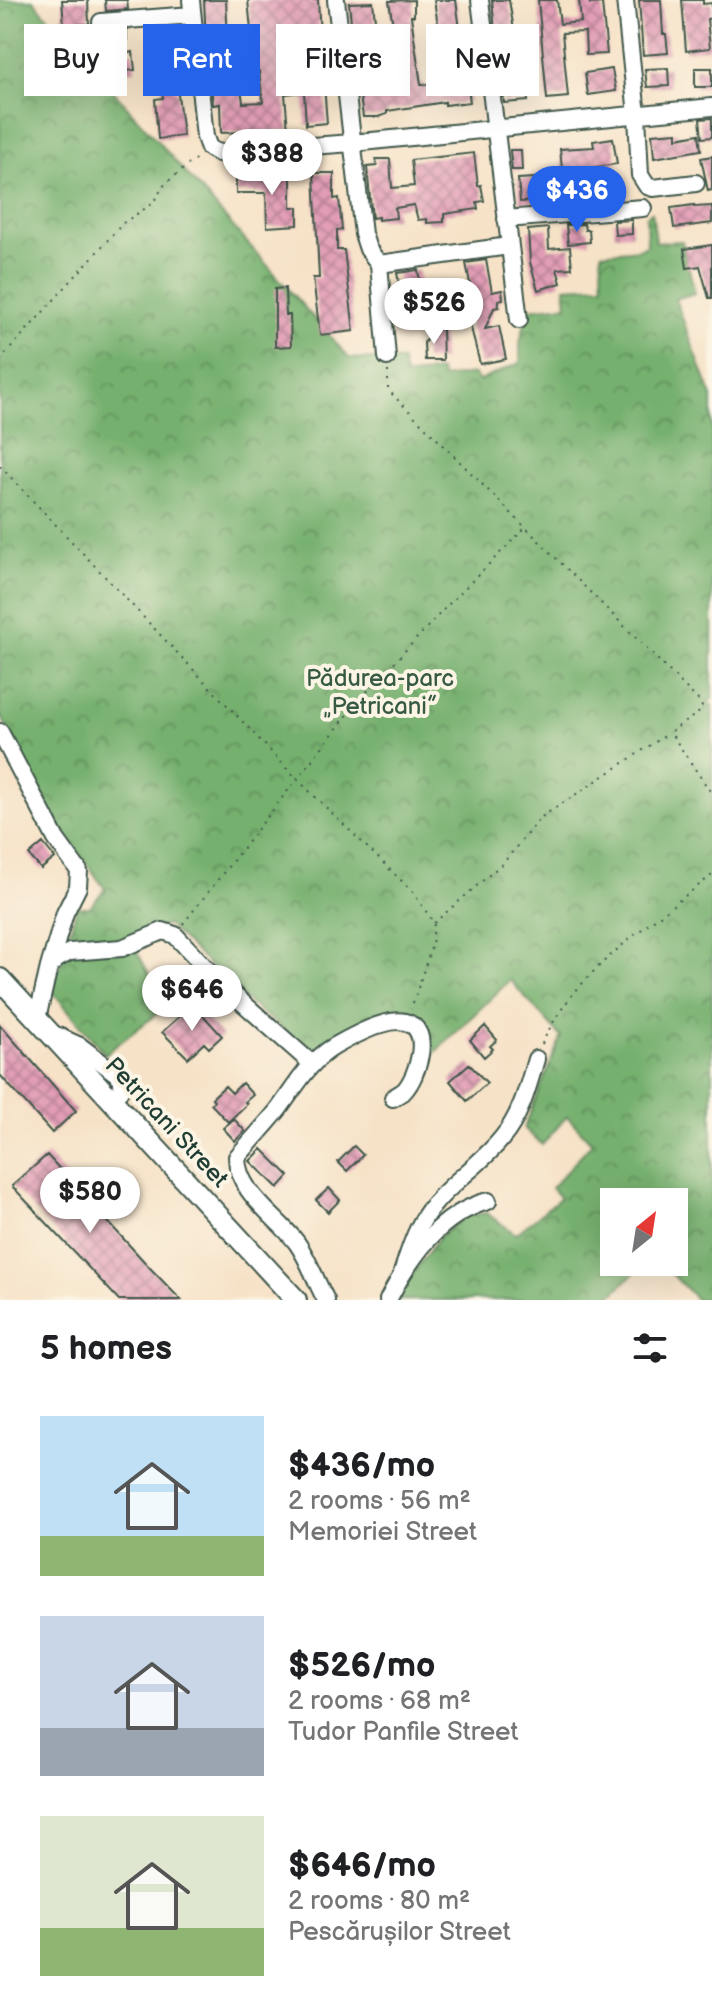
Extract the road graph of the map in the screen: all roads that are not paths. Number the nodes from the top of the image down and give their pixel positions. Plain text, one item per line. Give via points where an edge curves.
1 (336, 0) edge
2 (480, 0) edge
3 (625, 0) edge
4 (191, 8) edge
5 (101, 22) dead end
6 (712, 107) edge
7 (637, 115) junction
8 (494, 128) junction
9 (352, 143) junction
10 (696, 183) dead end
11 (643, 208) dead end
12 (506, 219) junction
13 (509, 246) junction
14 (379, 264) junction
15 (519, 320) dead end
16 (387, 357) road end
17 (0, 732) edge
18 (49, 967) junction
19 (0, 979) edge
20 (43, 1026) junction
21 (536, 1059) road end
22 (311, 1063) junction
23 (393, 1098) dead end
24 (488, 1201) dead end
25 (402, 1273) junction
26 (296, 1300) edge
27 (326, 1300) edge
28 (388, 1300) edge

1 - 9 street
2 - 8 street
3 - 7 street
4 - 5 street
4 - 9 street via 209,148 225,154
6 - 7 street
7 - 8 street
7 - 10 street via 640,175 647,186
8 - 9 street
8 - 12 street
9 - 14 street via 363,234
11 - 12 street
12 - 13 street
13 - 14 street
13 - 15 street
14 - 16 street
17 - 18 street via 56,839 79,871
18 - 20 street
18 - 22 street via 70,952 122,948 163,931 175,935 218,981
19 - 20 main road, Petricani Street
20 - 26 main road, Petricani Street
21 - 25 street via 508,1131 435,1202 414,1237
22 - 23 street via 367,1030 407,1022 418,1030 421,1045 412,1078
22 - 27 street via 237,1157 237,1169 243,1183 299,1245
24 - 25 street via 449,1218
25 - 28 street

